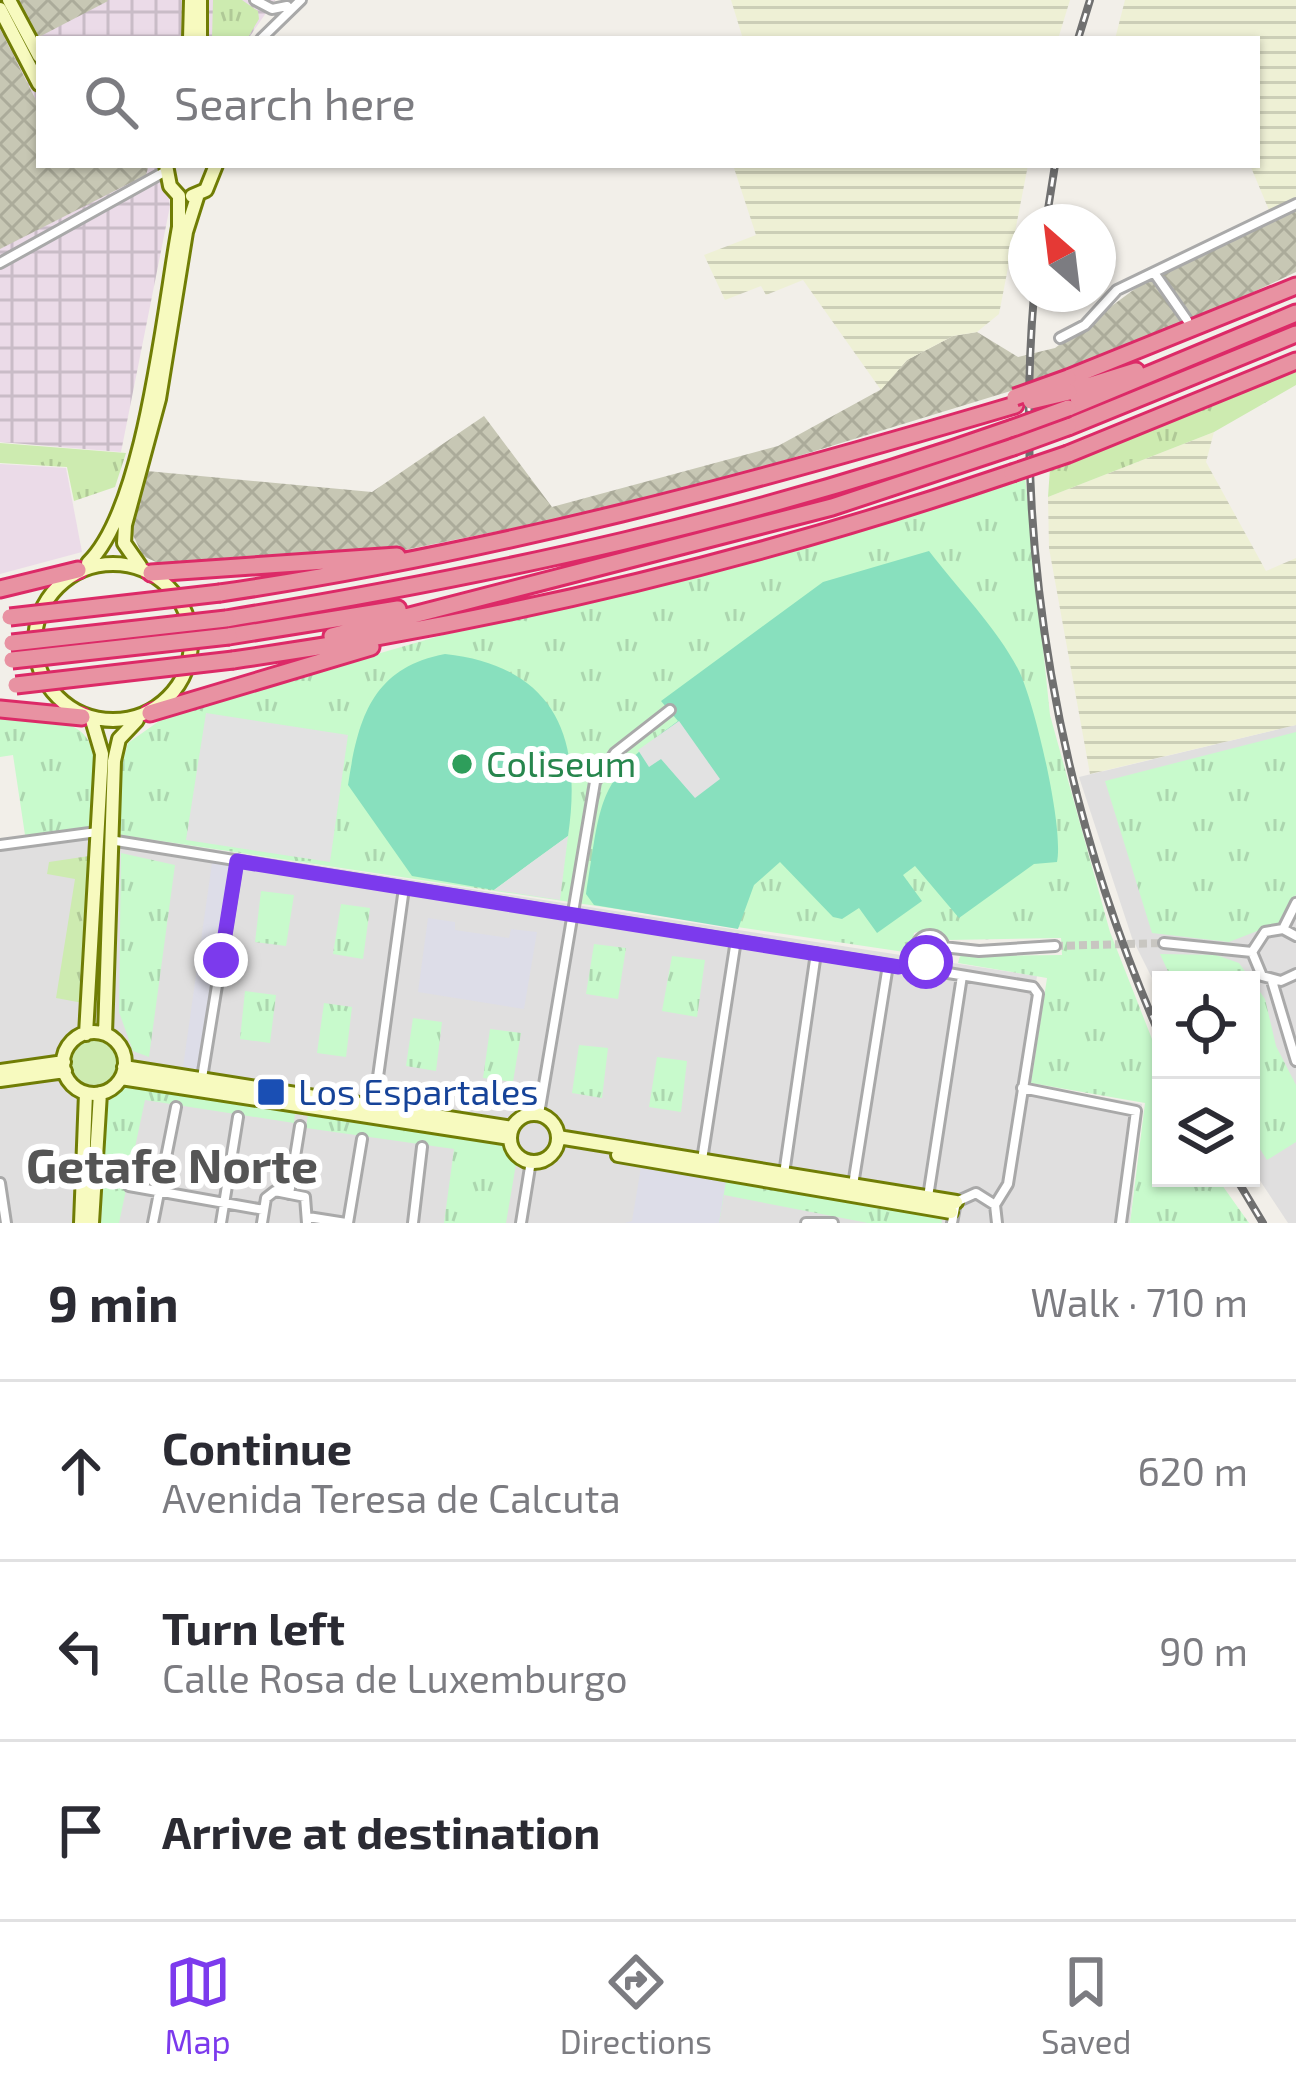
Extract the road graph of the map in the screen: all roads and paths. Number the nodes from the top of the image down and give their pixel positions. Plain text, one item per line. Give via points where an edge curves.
1 (9, 0) edge
2 (195, 0) edge
3 (255, 0) edge
4 (300, 0) edge
5 (0, 9) edge
6 (195, 36) edge
7 (264, 36) edge
8 (36, 50) edge
9 (36, 78) edge
10 (166, 168) edge
11 (215, 168) edge
12 (136, 193) junction
13 (176, 193) junction
14 (198, 194) junction
15 (1296, 205) edge
16 (1, 261) edge
17 (1155, 274) junction
18 (1296, 286) edge
19 (1296, 313) edge
20 (1187, 320) dead end
21 (1296, 336) edge
22 (1060, 338) dead end
23 (1296, 361) edge
24 (1068, 393) junction
25 (490, 547) junction
26 (80, 569) junction
27 (146, 570) junction
28 (544, 581) junction
29 (0, 589) edge
30 (5, 618) edge
31 (228, 628) junction
32 (435, 628) junction
33 (6, 652) edge
34 (272, 655) junction
35 (8, 685) edge
36 (0, 709) edge
37 (670, 710) dead end
38 (144, 716) junction
39 (82, 717) junction
40 (101, 754) junction
41 (104, 836) junction
42 (0, 845) edge
43 (237, 861) junction
44 (404, 888) junction
45 (1296, 903) edge
46 (570, 914) junction
47 (1283, 929) junction
48 (1296, 936) edge
49 (736, 940) junction
50 (1164, 943) tunnel mouth
51 (943, 946) junction
52 (1055, 946) tunnel mouth
53 (1252, 952) junction
54 (816, 953) junction
55 (922, 960) junction
56 (934, 962) junction
57 (888, 965) junction
58 (1296, 974) edge
59 (962, 976) junction
60 (1272, 980) junction
61 (86, 1034) junction
62 (105, 1034) junction
63 (1296, 1061) edge
64 (64, 1067) junction
65 (0, 1071) edge
66 (123, 1072) junction
67 (202, 1079) junction
68 (0, 1081) edge
69 (1022, 1088) junction
70 (93, 1093) junction
71 (176, 1107) dead end
72 (374, 1107) junction
73 (539, 1114) junction
74 (238, 1117) dead end
75 (300, 1126) dead end
76 (511, 1133) junction
77 (362, 1139) dead end
78 (558, 1141) junction
79 (422, 1147) dead end
80 (702, 1160) junction
81 (531, 1162) junction
82 (784, 1174) junction
83 (0, 1183) edge
84 (853, 1185) junction
85 (129, 1186) dead end
86 (159, 1191) junction
87 (289, 1194) junction
88 (928, 1197) junction
89 (224, 1204) junction
90 (995, 1205) junction
91 (264, 1210) junction
92 (953, 1212) edge
93 (308, 1220) edge
94 (998, 1222) edge
95 (6, 1223) edge
96 (82, 1223) edge
97 (92, 1223) edge
98 (154, 1223) edge
99 (221, 1223) edge
100 (262, 1223) edge
101 (347, 1223) edge
102 (412, 1223) edge
103 (521, 1223) edge
104 (806, 1223) edge
105 (833, 1223) edge
106 (1121, 1223) edge

1 - 8 street
2 - 6 street
3 - 4 street via 272,9
4 - 7 street
5 - 9 street
10 - 12 street
10 - 13 street
11 - 14 street
12 - 13 street
12 - 16 street
13 - 14 street
13 - 26 street via 178,227 142,432 112,528
14 - 27 street via 163,381 124,526 124,543
15 - 17 street
17 - 20 street
17 - 22 street via 1118,290 1085,326
18 - 24 highway
19 - 24 highway
21 - 28 highway, bridge via 1068,427 832,508
23 - 32 highway, bridge via 1068,454 709,568
24 - 25 highway, bridge
24 - 31 highway, bridge via 1013,428 691,528
25 - 27 highway
25 - 30 highway, bridge via 220,593
26 - 27 street via 112,561
26 - 29 highway
26 - 39 street via 48,601 37,650 57,695
27 - 38 street via 172,592 190,633 181,679
28 - 31 highway
28 - 34 highway
31 - 33 highway, bridge
32 - 34 highway
32 - 38 highway
34 - 35 highway, bridge
36 - 39 highway
37 - 46 street via 600,772
38 - 39 street
38 - 41 street via 115,751
39 - 40 street
39 - 40 street
40 - 41 street
41 - 42 street
41 - 43 street
41 - 61 street
41 - 62 street
43 - 44 street
43 - 67 street
44 - 46 street
44 - 72 street
45 - 47 street
46 - 49 street
46 - 73 street
47 - 48 street
47 - 53 street via 1261,935
49 - 54 street
49 - 80 street
50 - 53 street
51 - 52 street
51 - 55 street via 935,936 922,937
51 - 56 street
53 - 60 street via 1256,969
54 - 57 street
54 - 82 street
55 - 56 street
55 - 57 street
56 - 59 street
57 - 84 street
58 - 60 street
59 - 69 street via 1038,994
59 - 88 street
60 - 63 street
61 - 62 street
61 - 64 street via 73,1042
62 - 66 street via 118,1043
64 - 65 street
64 - 68 street
64 - 70 street via 74,1087
66 - 67 street
66 - 70 street
66 - 76 street
67 - 72 street
69 - 90 street via 1008,1184
69 - 106 street via 1136,1111
70 - 96 street
70 - 97 street
71 - 86 street
72 - 76 street
73 - 76 street via 523,1116
73 - 78 street via 554,1123
74 - 89 street
75 - 87 street
76 - 81 street via 514,1151
77 - 101 street
78 - 80 street
78 - 81 street via 550,1156
78 - 92 street
79 - 102 street
80 - 82 street
81 - 103 street
82 - 84 street
83 - 95 street
84 - 88 street
85 - 86 street
86 - 89 street
86 - 98 street
87 - 91 street via 272,1192
87 - 93 street via 308,1199
88 - 92 street
89 - 91 street
89 - 99 street
90 - 92 street via 976,1193
90 - 94 street
91 - 100 street
93 - 101 street
104 - 105 street

